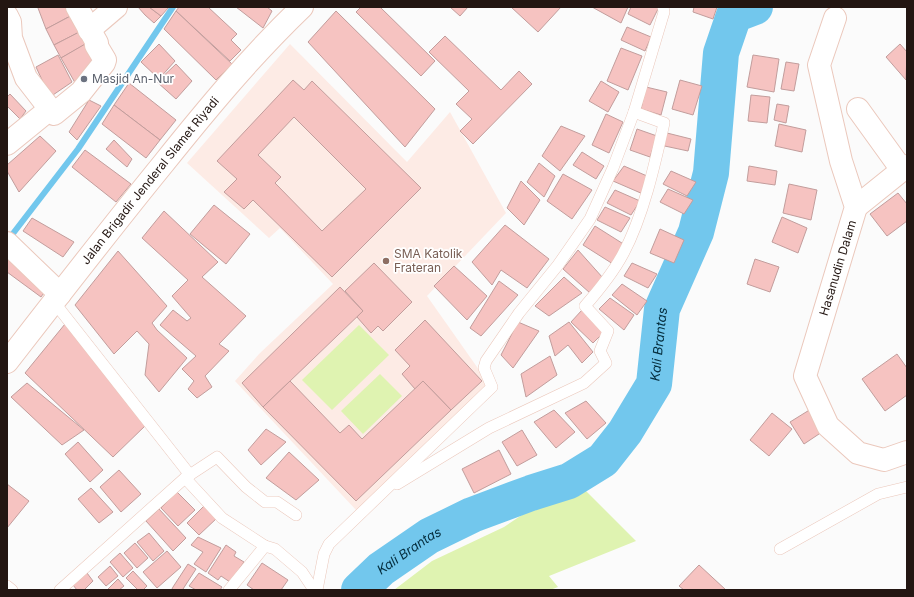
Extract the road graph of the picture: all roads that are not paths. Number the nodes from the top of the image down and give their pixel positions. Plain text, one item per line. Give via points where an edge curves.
1 (77, 7) edge
2 (116, 7) edge
3 (302, 7) edge
4 (663, 7) edge
5 (837, 13) edge
6 (7, 16) edge
7 (89, 30) junction
8 (50, 109) junction
9 (858, 110) dead end
10 (634, 112) junction
11 (7, 144) edge
12 (904, 168) edge
13 (856, 207) junction
14 (8, 245) edge
15 (57, 298) junction
16 (7, 362) edge
17 (907, 452) edge
18 (188, 476) junction
19 (907, 487) edge
20 (378, 496) junction
21 (296, 515) dead end
22 (265, 546) junction
23 (780, 549) dead end
24 (7, 586) edge
25 (12, 590) edge
26 (60, 590) edge
27 (229, 590) edge
28 (314, 590) edge
29 (317, 590) edge

1 - 7 street
2 - 7 street
3 - 15 street, Jalan Brigadir Jenderal Slamet Riyadi via 220,93
4 - 10 lane via 664,12
5 - 13 street, Hasanudin Dalam via 819,65 841,161
6 - 8 street via 26,78
7 - 8 street via 105,60 104,63 81,92 54,114
8 - 11 street
9 - 12 street
10 - 20 lane via 590,219 486,361 484,368 492,387
10 - 20 lane via 664,123 639,216 624,254 605,283 585,306 608,331 600,351 606,363 584,383 489,428
12 - 13 street
13 - 17 street, Hasanudin Dalam via 805,376 828,426 858,453 884,460
14 - 15 street
15 - 16 street, Jalan Brigadir Jenderal Slamet Riyadi
15 - 18 lane
18 - 21 lane via 217,456 246,487 265,502 277,502
18 - 22 lane via 222,518
18 - 26 lane
19 - 23 lane via 878,494
20 - 29 lane via 329,544 324,554
22 - 27 lane
22 - 28 lane via 275,549 302,572
24 - 25 lane

